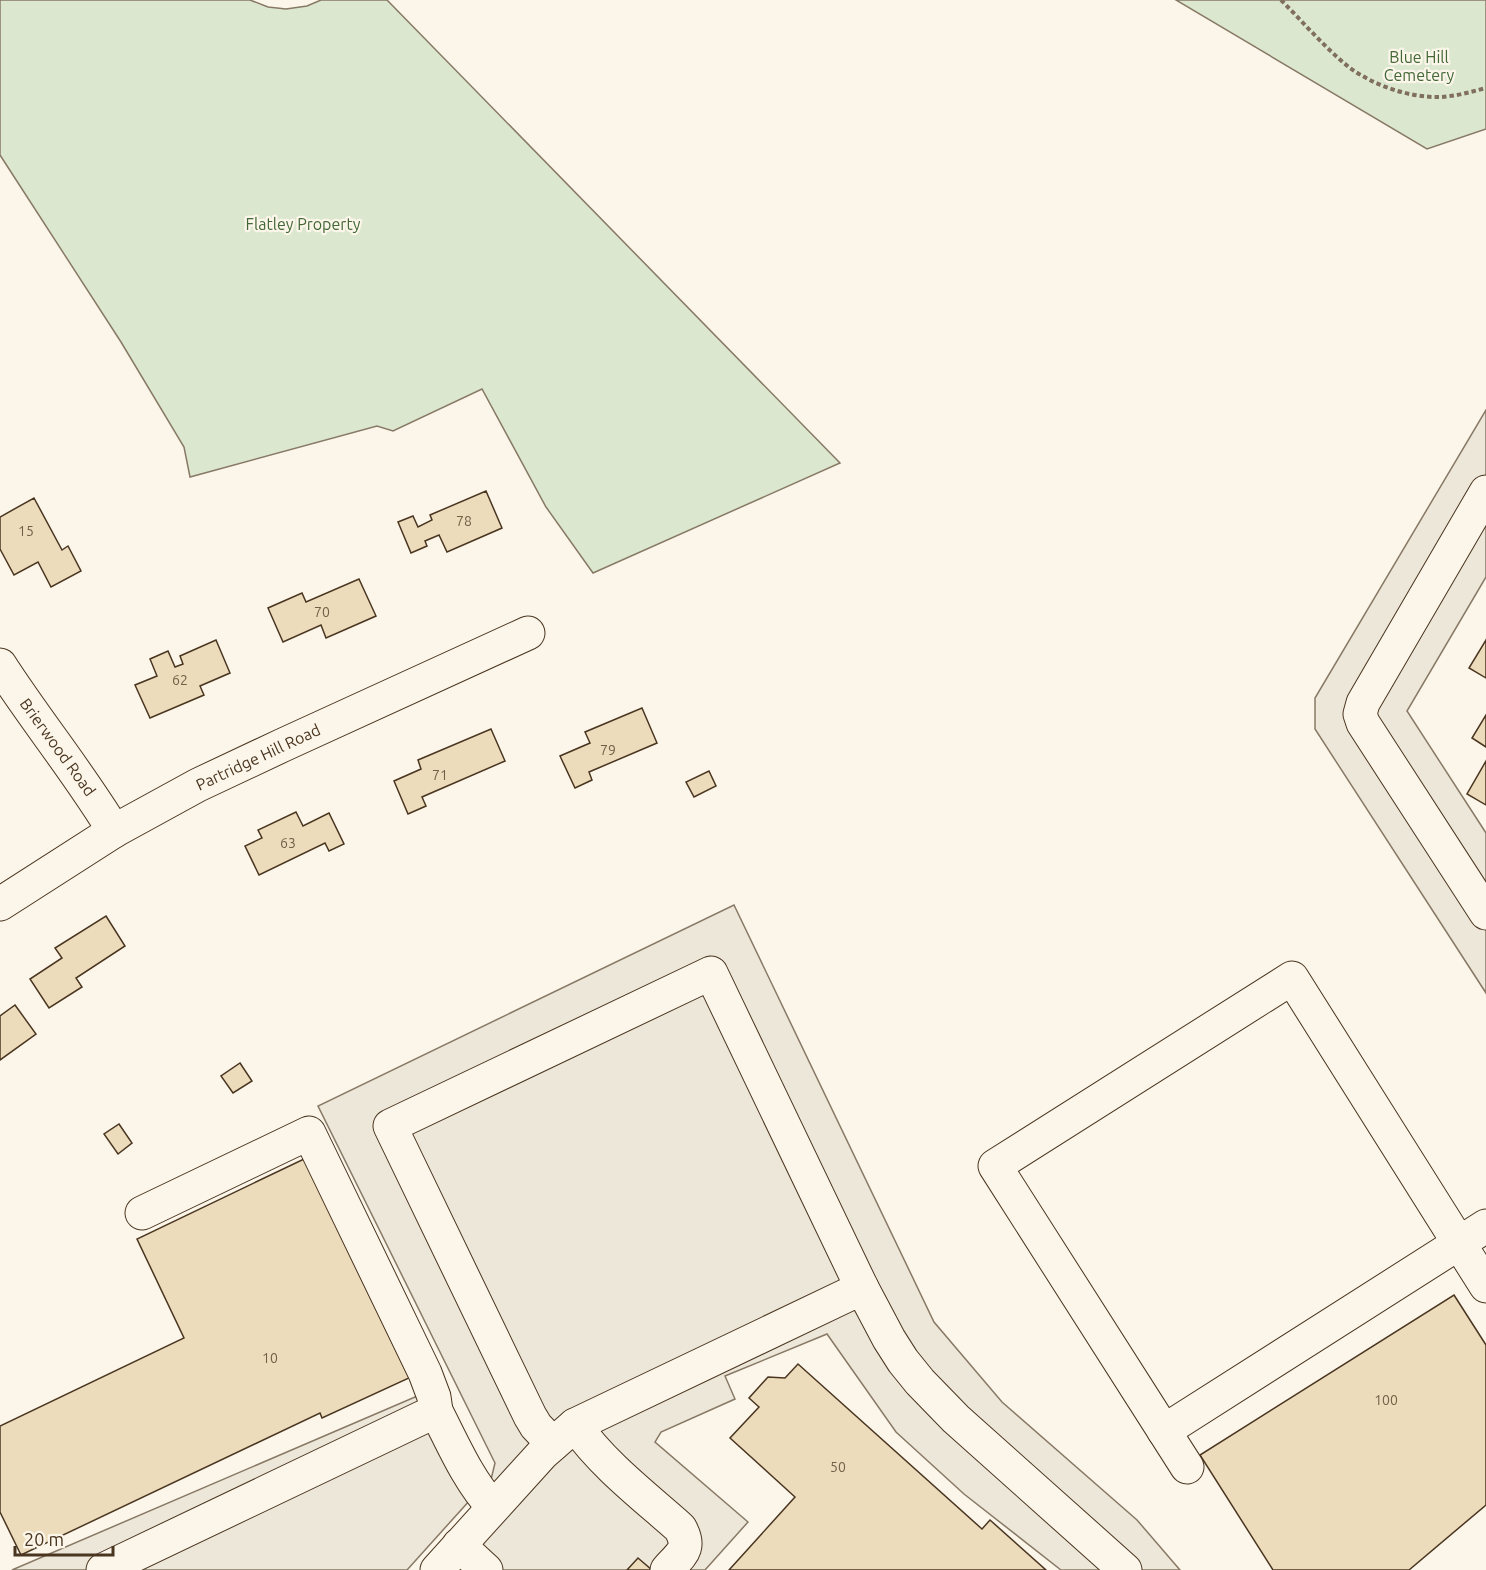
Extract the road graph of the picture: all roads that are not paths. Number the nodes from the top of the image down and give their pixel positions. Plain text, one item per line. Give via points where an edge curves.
1 (1486, 492) edge
2 (528, 633) dead end
3 (0, 665) edge
4 (114, 831) junction
5 (0, 904) edge
6 (1486, 913) edge
7 (142, 1213) dead end
8 (1486, 1226) edge
9 (1459, 1244) junction
10 (1486, 1286) edge
11 (862, 1288) junction
12 (436, 1411) junction
13 (1164, 1431) junction
14 (564, 1434) junction
15 (1187, 1467) dead end
16 (494, 1507) junction
17 (459, 1545) junction
18 (103, 1570) edge
19 (437, 1570) edge
20 (486, 1570) edge
21 (667, 1570) edge
22 (1125, 1570) edge

1 - 6 street via 1360,714
2 - 4 street, Partridge Hill Road via 239,765
3 - 4 street, Brierwood Road
4 - 5 street, Partridge Hill Road
7 - 12 street via 309,1132 425,1373
8 - 9 street
9 - 10 street
9 - 13 street
9 - 13 street via 1292,978 995,1166
11 - 14 street
11 - 14 street via 711,973 390,1126 530,1416 536,1426
11 - 22 street via 889,1340 920,1382
12 - 16 street via 472,1480
12 - 18 street
13 - 15 street
14 - 16 street
14 - 21 street via 584,1438 680,1528 686,1542 684,1549
16 - 17 street
17 - 19 street
17 - 20 street

